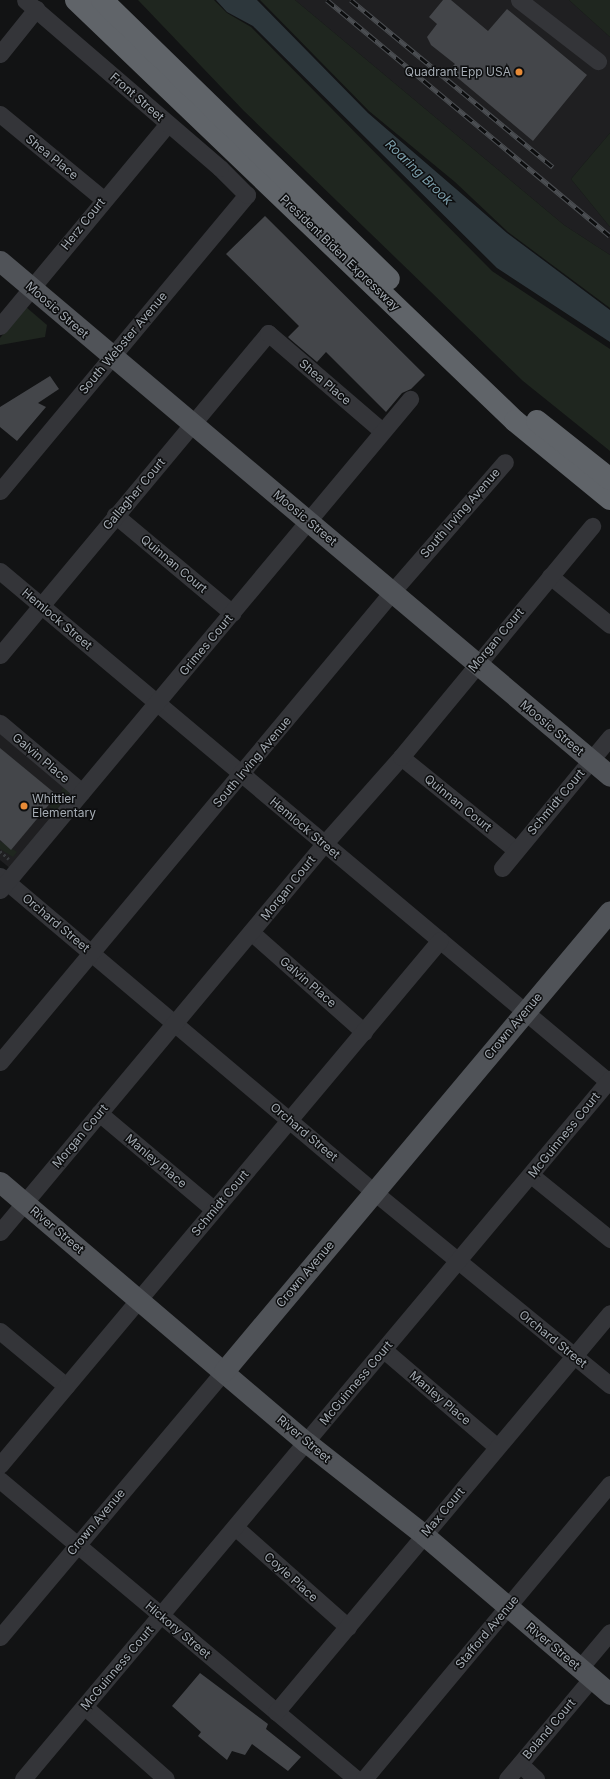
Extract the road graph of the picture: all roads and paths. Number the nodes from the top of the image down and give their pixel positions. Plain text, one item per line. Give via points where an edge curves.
1 (76, 0) edge
2 (102, 0) edge
3 (519, 0) edge
4 (31, 5) edge
5 (0, 54) edge
6 (598, 60) dead end
7 (0, 114) edge
8 (168, 124) junction
9 (247, 195) joint
10 (104, 199) junction
11 (0, 261) edge
12 (32, 288) junction
13 (0, 326) edge
14 (268, 333) joint
15 (111, 356) junction
16 (410, 399) dead end
17 (193, 424) junction
18 (382, 430) junction
19 (504, 462) dead end
20 (610, 479) edge
21 (0, 491) edge
22 (610, 499) edge
23 (116, 515) junction
24 (309, 522) junction
25 (592, 526) dead end
26 (0, 571) edge
27 (550, 576) junction
28 (392, 592) junction
29 (41, 607) junction
30 (232, 613) junction
31 (610, 625) edge
32 (0, 655) edge
33 (476, 663) junction
34 (156, 703) junction
35 (0, 723) edge
36 (610, 737) edge
37 (401, 757) junction
38 (591, 760) junction
39 (242, 774) junction
40 (610, 776) edge
41 (82, 792) junction
42 (324, 844) junction
43 (516, 850) junction
44 (0, 851) edge
45 (12, 862) dead end
46 (502, 868) dead end
47 (2, 882) edge
48 (610, 911) edge
49 (251, 932) junction
50 (440, 940) junction
51 (92, 952) junction
52 (525, 1011) junction
53 (174, 1024) junction
54 (364, 1032) junction
55 (0, 1062) edge
56 (609, 1081) edge
57 (99, 1113) junction
58 (289, 1120) junction
59 (531, 1175) junction
60 (0, 1182) edge
61 (374, 1192) junction
62 (24, 1202) junction
63 (214, 1210) junction
64 (0, 1232) edge
65 (610, 1239) edge
66 (458, 1262) junction
67 (140, 1300) junction
68 (610, 1313) edge
69 (0, 1331) edge
70 (384, 1350) junction
71 (575, 1356) junction
72 (224, 1371) junction
73 (610, 1385) edge
74 (66, 1386) junction
75 (306, 1442) junction
76 (497, 1447) junction
77 (0, 1465) edge
78 (0, 1480) edge
79 (610, 1484) edge
80 (235, 1527) junction
81 (424, 1535) junction
82 (77, 1545) junction
83 (507, 1607) junction
84 (161, 1616) junction
85 (348, 1627) junction
86 (610, 1632) edge
87 (0, 1637) edge
88 (585, 1674) junction
89 (610, 1694) edge
90 (84, 1707) junction
91 (276, 1712) junction
92 (520, 1764) junction
93 (24, 1779) edge
94 (166, 1779) edge
95 (356, 1779) edge
96 (364, 1779) edge
97 (507, 1779) edge
98 (536, 1779) edge

1 - 22 highway, President Biden Expressway via 515,421
2 - 20 highway, President Biden Expressway via 502,390
3 - 6 street
4 - 5 street
4 - 8 street, Front Street
7 - 10 street, Shea Place
8 - 9 street, Front Street via 220,168
8 - 10 street, Herz Court
9 - 15 street, South Webster Avenue
10 - 12 street, Herz Court
11 - 12 main road, Moosic Street
12 - 13 street, Herz Court
12 - 15 main road, Moosic Street
14 - 17 street, Gallagher Court
14 - 18 street, Shea Place
15 - 17 main road, Moosic Street
15 - 21 street, South Webster Avenue
16 - 18 street, Grimes Court
17 - 23 street, Gallagher Court
17 - 24 main road, Moosic Street
18 - 24 street, Grimes Court
19 - 28 street, South Irving Avenue
23 - 29 street, Gallagher Court
23 - 30 street, Quinnan Court
24 - 28 main road, Moosic Street
24 - 30 street, Grimes Court
25 - 27 street, Morgan Court
26 - 29 street, Hemlock Street
27 - 31 street
27 - 33 street, Morgan Court
28 - 33 main road, Moosic Street
28 - 39 street, South Irving Avenue
29 - 32 street, Gallagher Court
29 - 34 street, Hemlock Street
30 - 34 street, Grimes Court
33 - 37 street, Morgan Court
33 - 38 main road, Moosic Street
34 - 39 street, Hemlock Street
34 - 41 street, Grimes Court
35 - 41 street, Galvin Place
36 - 38 street, Schmidt Court
37 - 42 street, Morgan Court
37 - 43 street, Quinnan Court
38 - 40 main road, Moosic Street
38 - 43 street, Schmidt Court
39 - 42 street, Hemlock Street
39 - 51 street, South Irving Avenue
41 - 47 street, Grimes Court
42 - 49 street, Morgan Court
42 - 50 street, Hemlock Street
43 - 46 street, Schmidt Court
44 - 45 path
47 - 51 street, Orchard Street
48 - 52 main road, Crown Avenue
49 - 53 street, Morgan Court
49 - 54 street, Galvin Place
50 - 52 street, Hemlock Street
50 - 54 street, Schmidt Court
51 - 53 street, Orchard Street
51 - 55 street, South Irving Avenue
52 - 56 street, Hemlock Street
52 - 61 main road, Crown Avenue
53 - 57 street, Morgan Court
53 - 58 street, Orchard Street
54 - 58 street, Schmidt Court
56 - 59 street, McGuinness Court
57 - 62 street, Morgan Court
57 - 63 street, Manley Place
58 - 61 street, Orchard Street
58 - 63 street, Schmidt Court
59 - 65 street
59 - 66 street, McGuinness Court
60 - 62 main road, River Street
61 - 66 street, Orchard Street
61 - 72 main road, Crown Avenue
62 - 64 street, Morgan Court
62 - 67 main road, River Street
63 - 67 street, Schmidt Court
66 - 70 street, McGuinness Court
66 - 71 street, Orchard Street
67 - 72 main road, River Street
67 - 74 street, Schmidt Court
68 - 71 street, Max Court
69 - 74 street
70 - 75 street, McGuinness Court
70 - 76 street, Manley Place
71 - 73 street, Orchard Street
71 - 76 street, Max Court
72 - 75 main road, River Street
72 - 82 street, Crown Avenue
74 - 77 street, Schmidt Court
75 - 80 street, McGuinness Court
75 - 81 main road, River Street
76 - 81 street, Max Court
78 - 82 street, Hickory Street
79 - 83 street, Stafford Avenue
80 - 84 street, McGuinness Court
80 - 85 street, Coyle Place
81 - 83 main road, River Street
81 - 85 street, Max Court
82 - 84 street, Hickory Street
82 - 87 street, Crown Avenue
83 - 88 main road, River Street
83 - 96 street, Stafford Avenue
84 - 90 street, McGuinness Court
84 - 91 street, Hickory Street
85 - 91 street, Max Court
86 - 88 street, Boland Court
88 - 89 main road, River Street
88 - 92 street, Boland Court
90 - 93 street, McGuinness Court
90 - 94 street
91 - 95 street, Hickory Street
92 - 97 street, Boland Court
92 - 98 street

